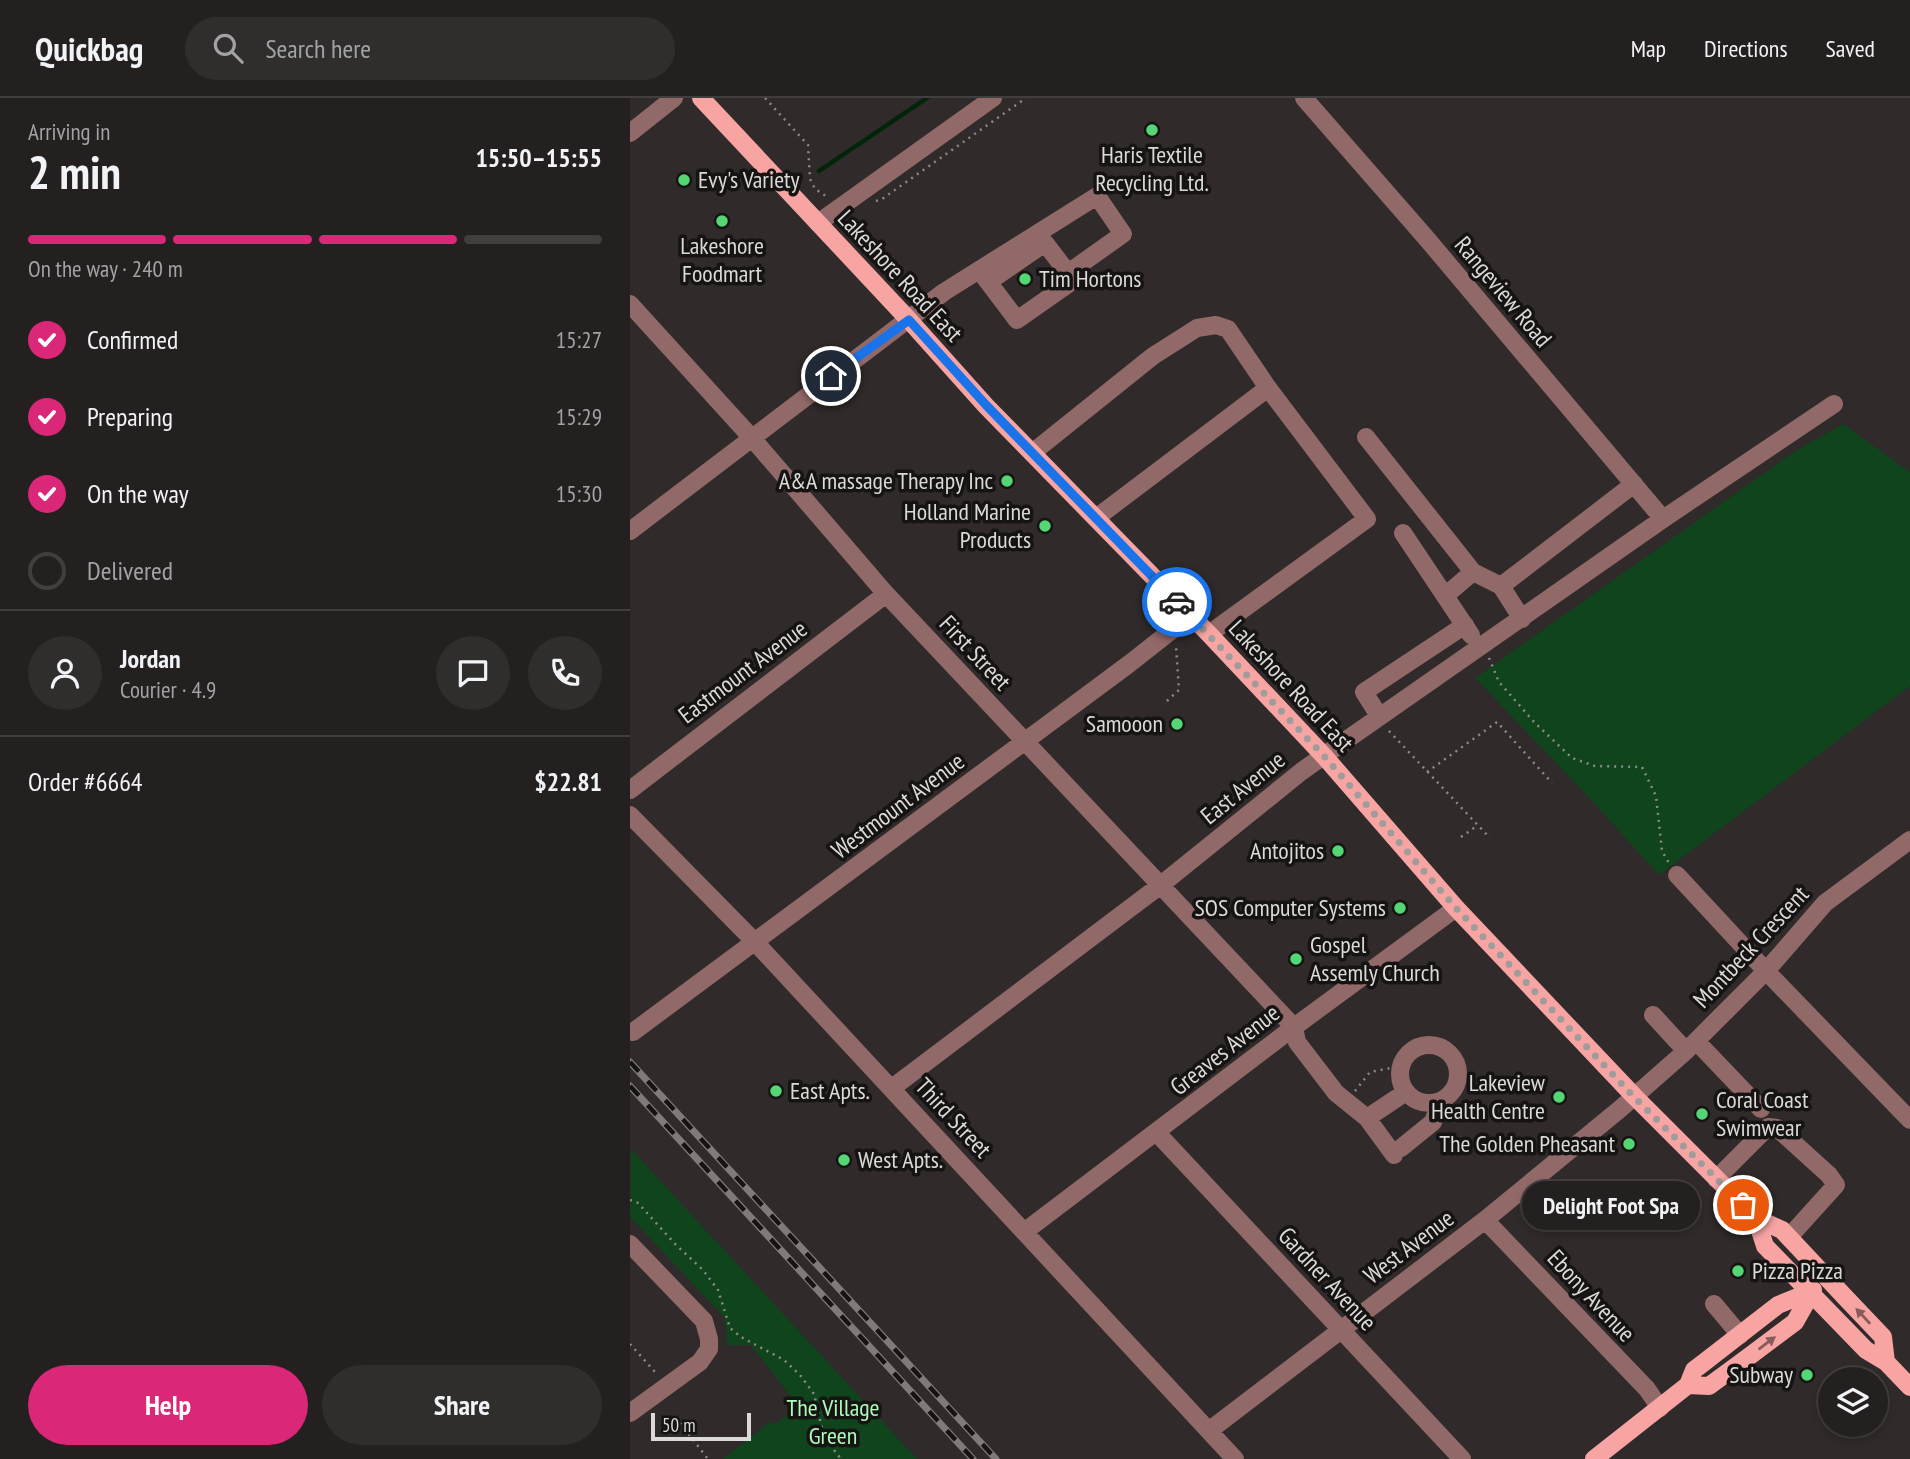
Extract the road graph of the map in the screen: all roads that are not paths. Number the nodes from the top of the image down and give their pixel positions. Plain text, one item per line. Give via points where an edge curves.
1 (674, 98) edge
2 (701, 98) edge
3 (993, 98) edge
4 (1304, 98) edge
5 (630, 133) edge
6 (818, 223) junction
7 (1068, 273) junction
8 (984, 276) junction
9 (630, 304) edge
10 (909, 320) junction
11 (1268, 388) junction
12 (1834, 404) dead end
13 (1366, 437) dead end
14 (751, 438) junction
15 (1032, 453) junction
16 (1634, 484) junction
17 (1096, 518) junction
18 (1663, 519) junction
19 (630, 531) edge
20 (1403, 533) dead end
21 (1473, 572) junction
22 (1501, 586) junction
23 (886, 594) junction
24 (1446, 595) junction
25 (1190, 616) junction
26 (1522, 619) junction
27 (1465, 625) junction
28 (1209, 634) junction
29 (1485, 654) junction
30 (1419, 655) junction
31 (1392, 673) junction
32 (1438, 676) junction
33 (1407, 697) junction
34 (1384, 724) junction
35 (1024, 742) junction
36 (1324, 756) junction
37 (630, 789) edge
38 (630, 815) edge
39 (1910, 840) edge
40 (1677, 875) road end
41 (1162, 884) junction
42 (1456, 908) junction
43 (755, 942) junction
44 (1766, 971) junction
45 (1653, 1015) dead end
46 (1294, 1027) junction
47 (633, 1032) dead end
48 (1691, 1046) junction
49 (891, 1088) junction
50 (1406, 1092) junction
51 (1634, 1097) junction
52 (1440, 1102) junction
53 (1761, 1109) dead end
54 (1367, 1118) junction
55 (1910, 1120) edge
56 (1157, 1133) junction
57 (1716, 1179) junction
58 (1756, 1218) junction
59 (1485, 1220) junction
60 (1024, 1232) junction
61 (1789, 1237) junction
62 (630, 1244) edge
63 (1827, 1277) junction
64 (1810, 1293) junction
65 (1714, 1304) dead end
66 (1341, 1330) junction
67 (1740, 1335) junction
68 (1886, 1362) junction
69 (1688, 1385) junction
70 (1910, 1387) edge
71 (1660, 1408) junction
72 (630, 1413) edge
73 (1210, 1430) junction
74 (1235, 1459) edge
75 (1462, 1459) edge
76 (1594, 1459) edge

1 - 5 street
2 - 6 main road, Lakeshore Road East
3 - 6 street
4 - 16 street, Rangeview Road
6 - 10 main road, Lakeshore Road East
7 - 8 street via 1045,243
7 - 8 street via 1067,285 1017,320
7 - 8 street via 1123,234 1097,196
8 - 10 street via 944,292
9 - 14 street, First Street
10 - 14 street
10 - 15 main road, Lakeshore Road East
11 - 15 street via 1228,329 1216,325 1197,328 1153,356
11 - 17 street
11 - 28 street via 1367,519
12 - 18 street, East Avenue
13 - 21 street
14 - 19 street
14 - 23 street, First Street
15 - 17 main road, Lakeshore Road East
16 - 18 street, Rangeview Road
16 - 22 street
17 - 25 main road, Lakeshore Road East
18 - 26 street, East Avenue
20 - 24 street
21 - 22 street
21 - 24 street
22 - 26 street
23 - 35 street, First Street
23 - 37 street, Eastmount Avenue
24 - 27 street
25 - 28 main road, Lakeshore Road East
25 - 35 street, Westmount Avenue
26 - 29 street, East Avenue
27 - 29 street
27 - 30 street
28 - 36 main road, Lakeshore Road East
29 - 32 street, East Avenue
30 - 31 street
30 - 32 street
31 - 33 street
31 - 34 street via 1364,692
32 - 33 street, East Avenue
33 - 34 street, East Avenue
34 - 36 street, East Avenue
35 - 41 street, First Street
35 - 43 street, Westmount Avenue
36 - 41 street, East Avenue
36 - 42 main road, Lakeshore Road East
38 - 43 street, Third Street
39 - 44 street, Montbeck Crescent via 1825,903
40 - 44 street
41 - 46 street, First Street
41 - 49 street, East Avenue
42 - 46 street, Greaves Avenue
42 - 51 main road, Lakeshore Road East
43 - 47 street, Westmount Avenue
43 - 49 street, Third Street
44 - 48 street, Montbeck Crescent
44 - 55 street
45 - 48 street
46 - 54 street, First Street via 1297,1042 1336,1093
46 - 56 street, Greaves Avenue
48 - 51 street, Montbeck Crescent
48 - 53 street
49 - 60 street, Third Street
50 - 52 street via 1422,1103
50 - 52 street via 1402,1066 1411,1052 1434,1045 1449,1053 1458,1067 1457,1084
50 - 54 street
51 - 57 main road, Lakeshore Road East
51 - 59 street, West Avenue
52 - 54 street, First Street via 1433,1122 1397,1152
56 - 60 street, Greaves Avenue
56 - 66 street, Gardner Avenue
57 - 58 main road, Lakeshore Road East
57 - 61 street via 1768,1127 1777,1128 1836,1185
58 - 61 main road, Lakeshore Road East
58 - 64 main road, Lakeshore Road East via 1765,1246
59 - 66 street, West Avenue
59 - 71 street, Ebony Avenue
60 - 73 street, Third Street
61 - 63 main road, Lakeshore Road East
62 - 72 street via 704,1321 709,1349 699,1362
63 - 64 main road
68 -> 63 main road, Lakeshore Road East via 1883,1337
64 - 67 main road via 1778,1305
64 - 68 main road, Lakeshore Road East via 1866,1350
69 -> 64 main road via 1709,1385 1747,1359 1795,1322
65 - 67 street
66 - 73 street, West Avenue
66 - 75 street, Gardner Avenue
67 - 69 main road via 1694,1370
68 - 70 main road, Lakeshore Road East
69 - 71 main road
71 - 76 main road
73 - 74 street, Third Street

